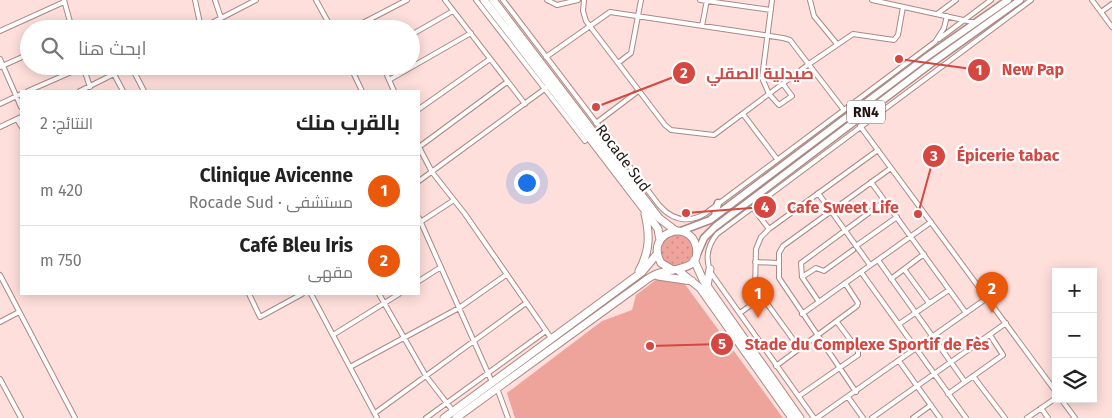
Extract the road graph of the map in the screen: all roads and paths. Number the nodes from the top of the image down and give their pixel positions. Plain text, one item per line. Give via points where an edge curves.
1 (195, 0) edge
2 (215, 0) edge
3 (256, 0) edge
4 (316, 0) edge
5 (407, 0) edge
6 (445, 0) edge
7 (476, 0) edge
8 (484, 0) edge
9 (493, 0) edge
10 (503, 0) edge
11 (547, 0) edge
12 (578, 0) edge
13 (584, 0) edge
14 (641, 0) edge
15 (700, 0) edge
16 (707, 0) edge
17 (772, 0) edge
18 (810, 0) edge
19 (874, 0) edge
20 (956, 0) edge
21 (1008, 0) edge
22 (1020, 0) edge
23 (1031, 0) edge
24 (1092, 0) edge
25 (64, 1) edge
26 (988, 1) edge
27 (1112, 4) edge
28 (903, 7) junction
29 (771, 10) junction
30 (453, 11) junction
31 (1101, 12) junction
32 (938, 14) junction
33 (947, 16) junction
34 (638, 17) junction
35 (221, 18) junction
36 (965, 19) junction
37 (23, 20) edge
38 (69, 20) edge
39 (199, 20) edge
40 (217, 20) edge
41 (327, 20) edge
42 (369, 20) edge
43 (20, 22) edge
44 (977, 23) junction
45 (590, 26) junction
46 (702, 26) junction
47 (1112, 27) edge
48 (420, 30) edge
49 (0, 31) edge
50 (471, 34) junction
51 (767, 36) junction
52 (935, 42) junction
53 (837, 44) junction
54 (546, 57) junction
55 (20, 58) edge
56 (0, 59) edge
57 (490, 59) junction
58 (420, 63) edge
59 (618, 63) junction
60 (809, 64) junction
61 (1, 67) edge
62 (63, 75) edge
63 (86, 75) edge
64 (112, 75) edge
65 (115, 75) edge
66 (136, 75) edge
67 (354, 75) edge
68 (387, 75) edge
69 (398, 75) edge
70 (389, 80) junction
71 (508, 82) junction
72 (783, 84) junction
73 (90, 87) junction
74 (547, 88) junction
75 (30, 90) edge
76 (82, 90) edge
77 (122, 90) edge
78 (143, 90) edge
79 (362, 90) edge
80 (394, 90) edge
81 (637, 92) junction
82 (769, 94) junction
83 (19, 95) edge
84 (0, 104) edge
85 (525, 104) junction
86 (420, 109) edge
87 (843, 109) junction
88 (743, 114) junction
89 (19, 118) edge
90 (596, 123) junction
91 (860, 126) junction
92 (0, 127) edge
93 (585, 141) dead end
94 (420, 146) edge
95 (420, 149) edge
96 (878, 150) junction
97 (777, 158) junction
98 (891, 168) junction
99 (432, 172) junction
100 (420, 181) edge
101 (871, 182) junction
102 (646, 188) junction
103 (818, 193) junction
104 (640, 194) junction
105 (454, 200) junction
106 (885, 201) junction
107 (718, 203) junction
108 (659, 205) junction
109 (753, 208) junction
110 (644, 209) junction
111 (653, 211) junction
112 (830, 211) junction
113 (716, 216) junction
114 (728, 217) junction
115 (897, 217) junction
116 (420, 220) edge
117 (932, 222) junction
118 (420, 223) edge
119 (726, 228) junction
120 (769, 229) junction
121 (844, 230) junction
122 (679, 231) junction
123 (910, 236) junction
124 (660, 240) junction
125 (855, 248) junction
126 (657, 254) junction
127 (924, 254) junction
128 (695, 258) junction
129 (878, 260) junction
130 (754, 262) junction
131 (778, 263) junction
132 (870, 265) junction
133 (440, 267) junction
134 (710, 269) junction
135 (904, 269) junction
136 (676, 270) junction
137 (861, 272) junction
138 (506, 275) junction
139 (1, 277) edge
140 (636, 277) junction
141 (802, 277) junction
142 (650, 278) junction
143 (890, 279) junction
144 (420, 280) edge
145 (695, 282) junction
146 (845, 283) junction
147 (707, 286) junction
148 (949, 290) junction
149 (249, 295) edge
150 (300, 295) edge
151 (312, 295) edge
152 (379, 295) edge
153 (397, 295) edge
154 (762, 298) junction
155 (987, 298) junction
156 (526, 302) junction
157 (818, 302) junction
158 (384, 303) junction
159 (929, 303) junction
160 (458, 308) junction
161 (19, 312) junction
162 (740, 313) junction
163 (915, 313) junction
164 (966, 313) junction
165 (802, 314) junction
166 (0, 322) edge
167 (836, 322) junction
168 (1006, 323) junction
169 (899, 324) junction
170 (546, 331) junction
171 (332, 335) junction
172 (990, 335) junction
173 (817, 336) junction
174 (933, 336) junction
175 (404, 337) junction
176 (550, 338) junction
177 (473, 341) junction
178 (917, 348) junction
179 (800, 349) junction
180 (900, 361) junction
181 (950, 362) junction
182 (776, 366) junction
183 (350, 367) junction
184 (839, 368) junction
185 (488, 373) junction
186 (934, 374) junction
187 (426, 376) junction
188 (973, 376) junction
189 (0, 379) edge
190 (965, 382) junction
191 (494, 385) junction
192 (917, 386) junction
193 (1052, 386) edge
194 (856, 392) junction
195 (948, 394) junction
196 (798, 396) junction
197 (848, 397) junction
198 (1052, 401) edge
199 (447, 403) junction
200 (1064, 403) edge
201 (931, 405) junction
202 (1041, 408) junction
203 (375, 413) junction
204 (455, 414) edge
205 (20, 418) edge
206 (74, 418) edge
207 (377, 418) edge
208 (426, 418) edge
209 (444, 418) edge
210 (508, 418) edge
211 (792, 418) edge
212 (800, 418) edge
213 (815, 418) edge
214 (863, 418) edge
215 (872, 418) edge
216 (915, 418) edge
217 (940, 418) edge
218 (966, 418) edge
219 (1005, 418) edge
220 (1027, 418) edge
221 (1048, 418) edge
222 (1075, 418) edge

1 - 39 street
2 - 35 street
3 - 35 street
4 - 41 street
5 - 42 street
6 - 30 street
7 - 74 street
8 - 74 highway, Rocade Sud
9 - 104 highway, Rocade Sud
10 - 54 street
11 - 12 street via 557,5
13 - 45 street via 584,16
14 - 34 street
15 - 16 street
16 - 29 street
16 - 46 street
17 - 29 street
18 - 53 street via 814,16
19 - 28 street
20 - 32 street
21 - 44 main road, RN4
22 - 114 main road, RN4
23 - 91 street
24 - 31 street
25 - 37 street
25 - 38 street
26 - 36 street
27 - 31 street
28 - 32 street
28 - 53 street via 898,35 894,40 857,34
29 - 51 street
30 - 48 street
30 - 50 street
31 - 47 street
32 - 33 street
33 - 36 street
33 - 52 street
34 - 45 street via 610,12
34 - 46 street
34 - 59 street via 631,53
35 - 40 street
36 - 44 street
36 - 52 street
43 - 49 street
44 - 113 main road, RN4 via 928,56
45 - 54 street
45 - 59 street
46 - 51 street
50 - 57 street
50 - 58 street
51 - 60 street via 790,40
51 - 82 street via 762,78
52 - 87 street
53 - 60 street
54 - 90 street
55 - 61 street
56 - 61 street
57 - 71 street
57 - 86 street
59 - 81 street
60 - 72 street
60 - 87 street
61 - 83 street
62 - 75 street
63 - 73 street
64 - 73 street
65 - 77 street
66 - 78 street
67 - 79 street
68 - 70 street
69 - 70 street
70 - 80 street
71 - 85 street
71 - 94 street
72 - 82 street
72 - 82 street via 792,94 791,98 779,105
73 - 76 street
74 - 85 street
74 - 93 street
74 - 110 highway, Rocade Sud
81 - 88 street via 671,130 714,135
81 - 90 street
82 - 88 street
83 - 84 street
85 - 99 street
87 - 97 street
88 - 97 street
89 - 92 street
90 - 102 street
91 - 96 street
91 - 109 street
95 - 99 street
96 - 98 street
96 - 103 street
97 - 107 street
98 - 101 street
98 - 117 street
99 - 100 street
99 - 105 street
101 - 106 street
101 - 112 street
102 - 104 street
102 - 108 street
103 - 112 street
103 - 120 street
104 - 111 highway, Rocade Sud
105 - 116 street
105 - 138 street
106 - 115 street
106 - 121 street
107 - 108 street via 701,216 685,220 669,216
107 - 113 main road
108 - 111 street
109 - 119 street
109 - 120 street
110 - 124 highway, Rocade Sud via 658,229
110 - 140 highway via 648,250
111 - 122 highway, Rocade Sud via 664,223
112 - 121 street
112 - 131 street via 783,246
113 - 122 main road, RN4 via 704,224
114 - 119 main road
114 - 128 main road, RN4 via 709,232
115 - 123 street
115 - 125 street
117 - 123 street
117 - 155 street
118 - 133 street
119 - 134 street via 717,234 710,246
120 - 130 street via 759,239
121 - 125 street
121 - 141 street via 803,260 800,266
122 - 124 highway, RN4 via 665,234
122 - 128 highway via 692,237 697,248
123 - 127 street
123 - 129 street
124 - 126 highway
125 - 132 street
125 - 141 street via 824,271 816,268
126 - 136 highway via 665,266
126 - 140 highway, RN4
127 - 135 street
127 - 148 street
128 - 136 highway, RN4 via 685,269
128 - 147 highway via 698,273
129 - 132 street
129 - 143 street
130 - 131 street
130 - 154 street via 754,282
131 - 165 street via 779,278
132 - 137 street
133 - 144 street
133 - 160 street
134 - 147 highway
134 - 162 street
135 - 143 street
135 - 159 street
136 - 142 highway, RN4
136 - 145 highway
137 - 146 street
137 - 169 street
138 - 156 street
138 - 160 street
139 - 161 street
140 - 176 highway, RN4
141 - 157 street
142 - 145 highway via 664,276
142 - 191 highway, RN4
143 - 163 street
145 - 211 highway
146 - 157 street
146 - 167 street via 858,305
147 - 212 highway
148 - 159 street
148 - 164 street
149 - 150 street via 260,317
151 - 171 street
152 - 158 street
153 - 158 street
154 - 162 street
154 - 179 street
155 - 164 street
155 - 168 street
156 - 170 street
156 - 177 street
157 - 165 street
158 - 171 street
158 - 175 street
159 - 163 street
160 - 175 street
160 - 177 street
161 - 166 street
161 - 206 street
162 - 182 street
163 - 169 street
163 - 174 street
164 - 174 street
165 - 173 street
167 - 173 street
167 - 184 street via 859,352
168 - 172 street
168 - 193 street
169 - 178 street
170 - 176 street
170 - 185 street
171 - 183 street
172 - 181 street
172 - 188 street via 1004,355
173 - 179 street
173 - 184 street
174 - 178 street
174 - 181 street
175 - 183 street
175 - 187 street
176 - 191 highway, RN4
177 - 185 street
177 - 187 street
178 - 180 street
178 - 186 street
179 - 182 street
180 - 192 street
180 - 194 street
181 - 186 street
181 - 190 street
182 - 196 street
183 - 203 street
184 - 194 street
184 - 196 street
185 - 191 street
185 - 199 street
186 - 192 street
186 - 195 street
187 - 199 street
187 - 203 street
188 - 190 street
188 - 219 street
189 - 205 street
190 - 195 street
191 - 204 highway, RN4
191 - 210 street
192 - 201 street
192 - 215 street
194 - 197 street
195 - 218 street
196 - 213 street
197 - 213 street
197 - 214 street
198 - 202 street
199 - 204 street
199 - 208 street
200 - 222 street
201 - 216 street
201 - 217 street
202 - 220 street
202 - 221 street
203 - 207 street
204 - 209 highway, RN4

